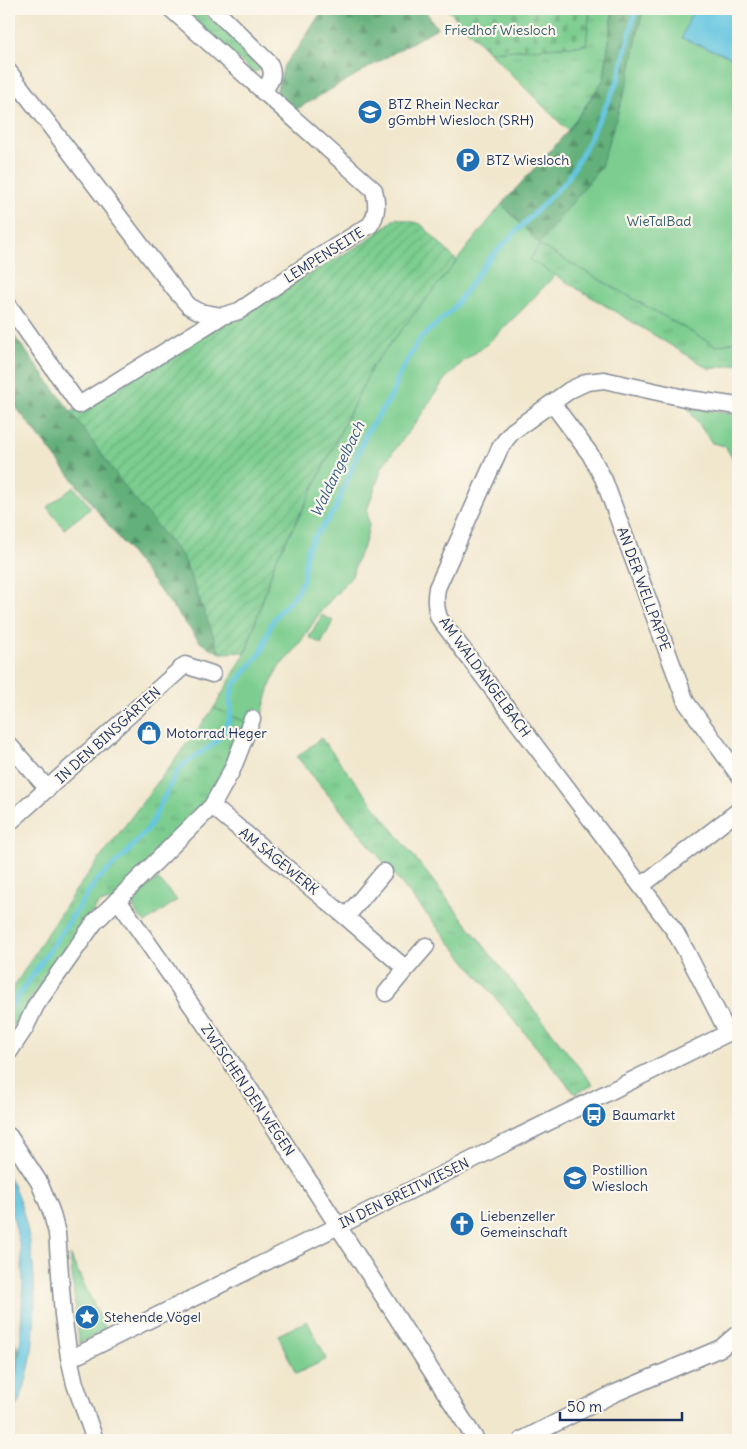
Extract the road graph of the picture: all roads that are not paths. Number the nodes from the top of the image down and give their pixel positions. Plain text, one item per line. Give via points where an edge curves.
1 (170, 9) edge
2 (214, 9) edge
3 (9, 72) edge
4 (263, 92) junction
5 (9, 306) edge
6 (222, 316) junction
7 (552, 403) junction
8 (738, 406) edge
9 (212, 674) dead end
10 (252, 718) dead end
11 (9, 745) edge
12 (738, 774) edge
13 (48, 790) junction
14 (212, 806) junction
15 (738, 811) edge
16 (9, 823) edge
17 (384, 872) dead end
18 (641, 886) junction
19 (118, 900) junction
20 (346, 917) junction
21 (426, 946) dead end
22 (406, 970) junction
23 (386, 993) dead end
24 (733, 1031) edge
25 (9, 1052) edge
26 (9, 1136) edge
27 (338, 1226) junction
28 (736, 1335) dead end
29 (69, 1357) junction
30 (96, 1440) edge
31 (476, 1440) edge
32 (522, 1440) edge

1 - 4 street, LEMPENSEITE
2 - 4 street via 269,63 273,70 272,80
3 - 6 street via 175,290 189,306 200,312
4 - 6 street, LEMPENSEITE via 374,190 377,210 370,225 239,311
5 - 6 street, LEMPENSEITE via 78,405
7 - 8 street, AM WALDANGELBACH via 587,382 604,380
7 - 12 street, AN DER WELLPAPPE via 590,454 604,480 686,702
7 - 18 street, AM WALDANGELBACH via 513,432 500,448 437,588 436,606 439,618
9 - 13 street, IN DEN BINSGÄRTEN via 185,665
10 - 14 street via 232,770
11 - 13 street
13 - 16 street, IN DEN BINSGÄRTEN
14 - 19 street
14 - 20 street, AM SÄGEWERK
15 - 18 street
17 - 20 street
18 - 24 street, AM WALDANGELBACH via 681,941
19 - 25 street via 94,923 36,1005
19 - 27 street, ZWISCHEN DEN WEGEN via 247,1085
20 - 22 street, AM SÄGEWERK
21 - 22 street
22 - 23 street
24 - 27 street, IN DEN BREITWIESEN
26 - 29 street via 39,1182 51,1211
27 - 29 street, IN DEN BREITWIESEN
27 - 31 street, ZWISCHEN DEN WEGEN
28 - 32 street via 721,1348 613,1394
29 - 30 street via 75,1384

